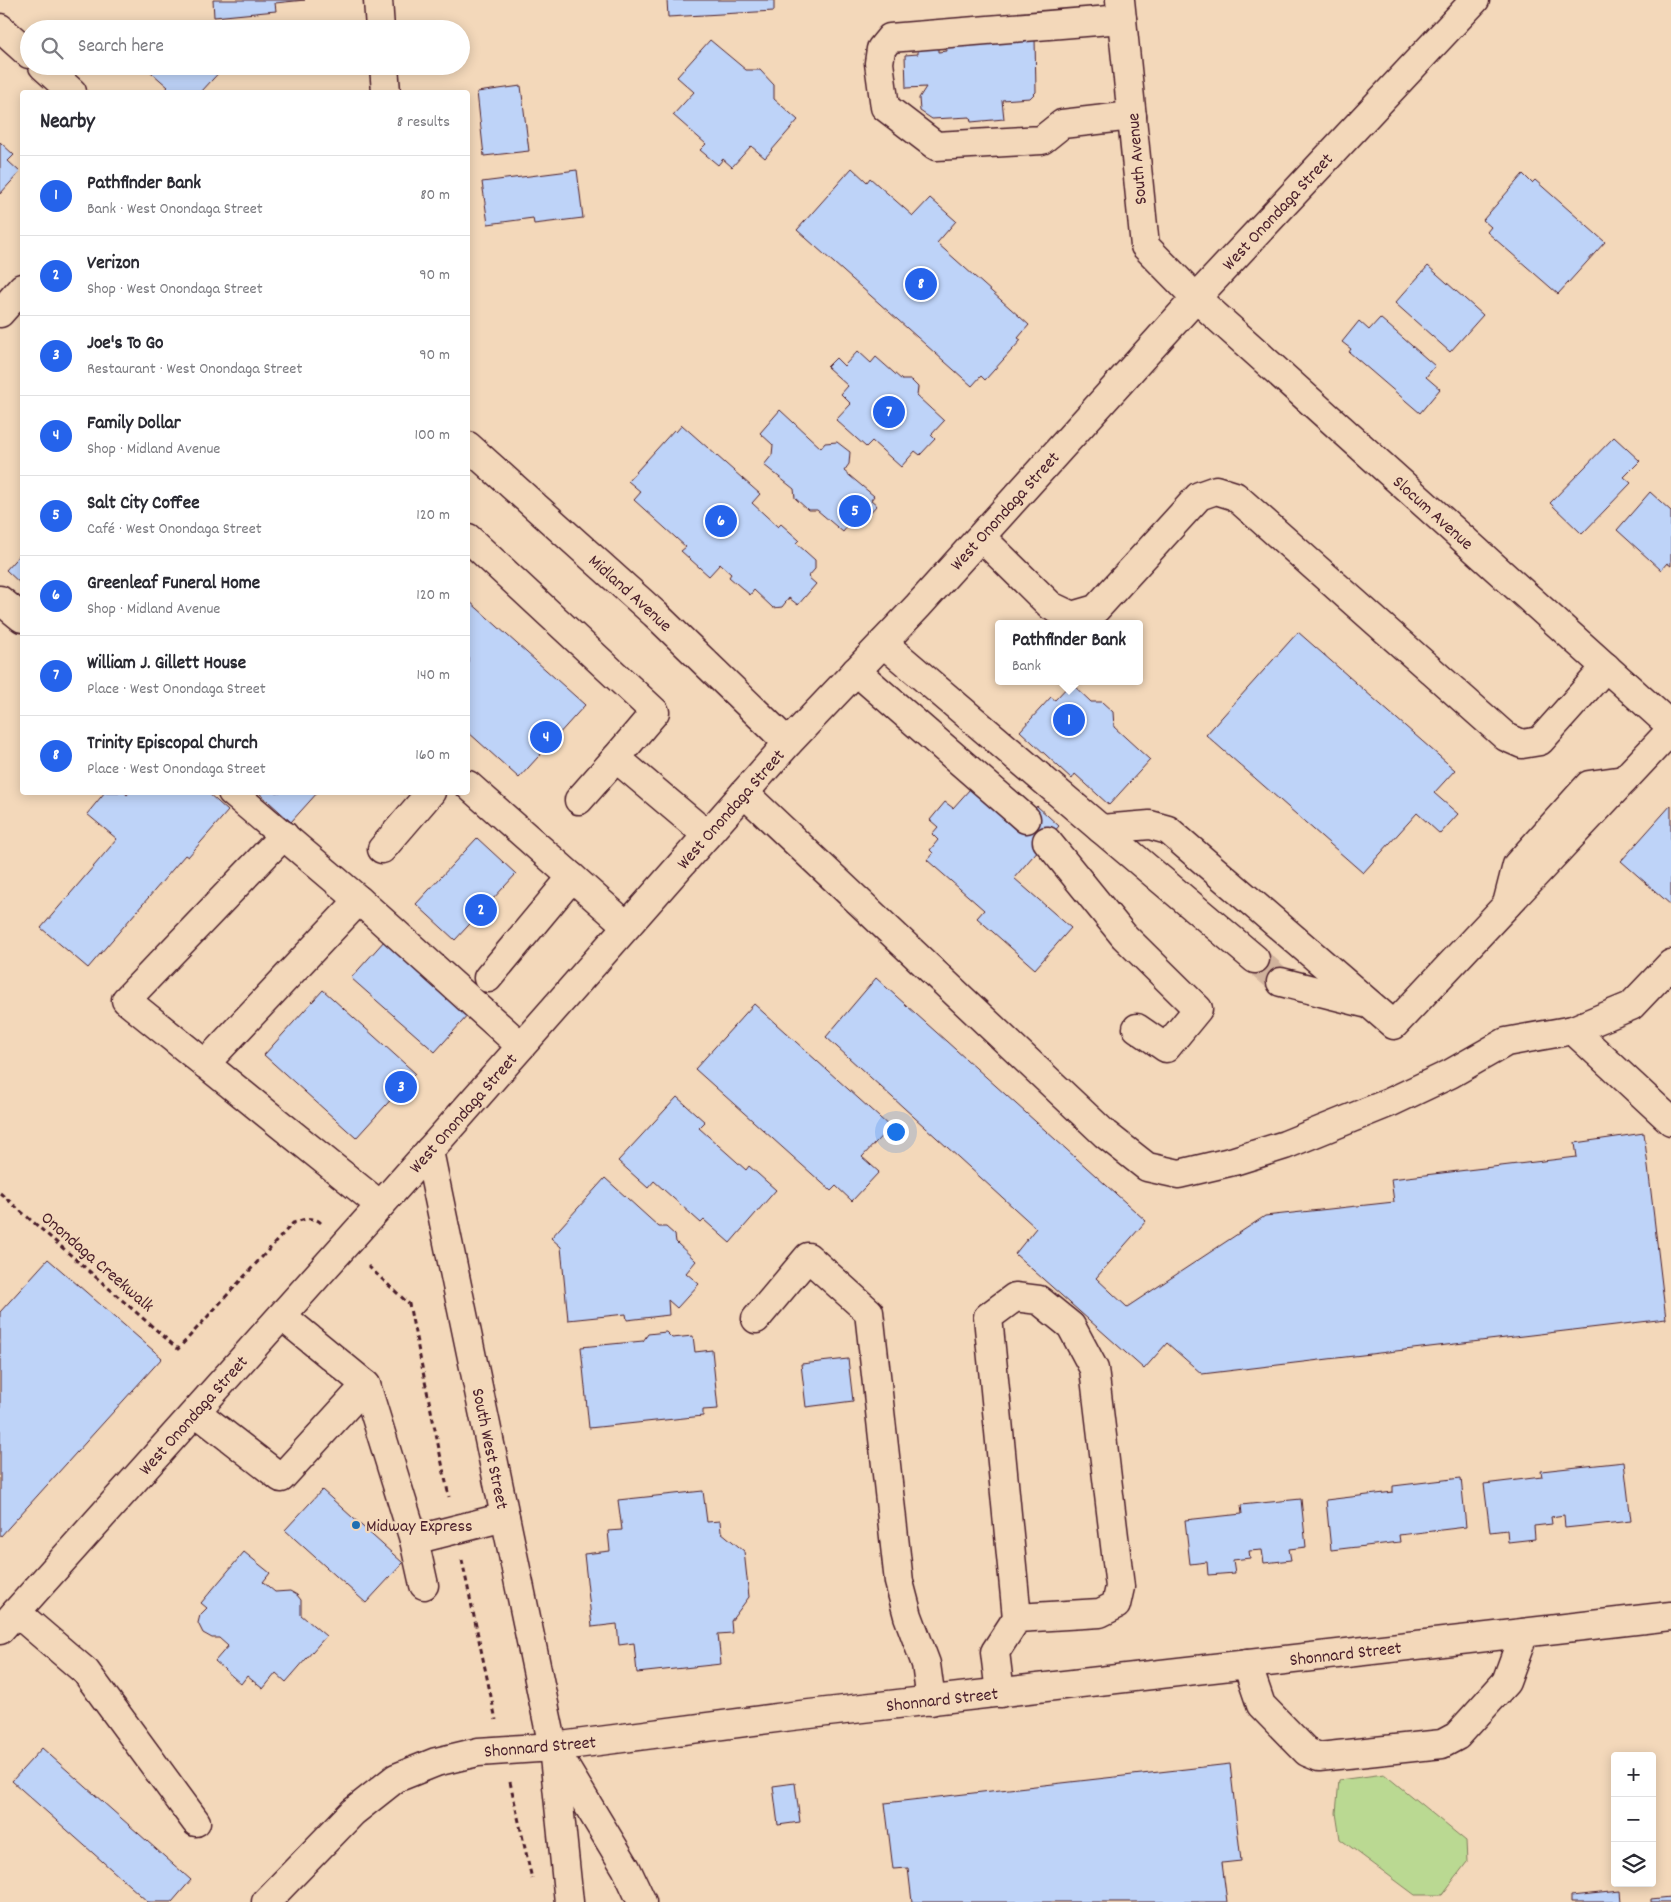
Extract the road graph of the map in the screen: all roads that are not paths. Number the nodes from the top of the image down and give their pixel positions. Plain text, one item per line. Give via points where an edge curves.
1 (378, 0) edge
2 (1475, 0) edge
3 (1121, 10) edge
4 (379, 20) edge
5 (0, 28) edge
6 (20, 46) edge
7 (53, 75) edge
8 (385, 75) edge
9 (70, 90) edge
10 (386, 90) edge
11 (1132, 116) junction
12 (20, 290) edge
13 (1196, 298) junction
14 (0, 313) edge
15 (470, 455) edge
16 (981, 537) junction
17 (470, 540) edge
18 (0, 600) edge
19 (20, 616) edge
20 (883, 643) junction
21 (1606, 667) junction
22 (856, 671) junction
23 (1671, 726) edge
24 (1671, 730) edge
25 (788, 743) junction
26 (616, 758) junction
27 (470, 786) edge
28 (744, 793) junction
29 (236, 795) edge
30 (429, 795) edge
31 (579, 800) dead end
32 (1026, 819) dead end
33 (1102, 829) junction
34 (284, 835) junction
35 (707, 835) junction
36 (1047, 841) dead end
37 (382, 849) dead end
38 (572, 877) junction
39 (359, 900) junction
40 (627, 926) junction
41 (1255, 958) tunnel mouth
42 (1671, 964) edge
43 (488, 978) dead end
44 (1281, 982) tunnel mouth
45 (1369, 1004) junction
46 (1137, 1028) dead end
47 (1573, 1030) junction
48 (521, 1046) junction
49 (205, 1064) junction
50 (1671, 1121) edge
51 (429, 1151) junction
52 (380, 1205) junction
53 (282, 1316) junction
54 (756, 1319) dead end
55 (366, 1385) junction
56 (196, 1412) junction
57 (505, 1517) junction
58 (414, 1540) junction
59 (424, 1584) dead end
60 (1671, 1616) edge
61 (1017, 1618) junction
62 (8, 1621) edge
63 (1524, 1633) junction
64 (1247, 1664) junction
65 (1000, 1693) junction
66 (931, 1701) junction
67 (553, 1747) junction
68 (196, 1822) dead end
69 (266, 1902) edge
70 (569, 1902) edge
71 (642, 1902) edge

1 - 4 main road
2 - 13 main road, West Onondaga Street
3 - 11 main road, South Avenue
3 - 11 main road via 890,38 881,49 879,63 885,107 936,146 1042,140 1062,124
5 - 6 main road
7 - 9 main road
8 - 10 main road
11 - 13 main road, South Avenue via 1145,246
12 - 14 main road
13 - 16 main road, West Onondaga Street
13 - 21 main road, Slocum Avenue
15 - 25 main road, Midland Avenue via 655,614
16 - 20 main road, West Onondaga Street
16 - 21 main road via 1051,606 1072,616 1096,609 1199,496 1216,490 1235,496 1506,737 1522,744 1540,741
17 - 26 main road via 655,712
18 - 19 main road
20 - 22 main road, West Onondaga Street
20 - 33 main road
21 - 23 main road, Slocum Avenue
22 - 25 main road, West Onondaga Street
22 - 32 main road
24 - 45 main road via 1394,1025
25 - 28 main road, West Onondaga Street
26 - 31 main road
26 - 35 main road
27 - 38 main road
28 - 35 main road, West Onondaga Street
28 - 47 main road via 1105,1134 1147,1167 1179,1174 1285,1145 1391,1102 1506,1042
29 - 34 main road
30 - 37 main road
33 - 41 main road
33 - 45 main road via 1150,825 1168,830
34 - 39 main road
34 - 49 main road via 126,1000
35 - 40 main road, West Onondaga Street
36 - 46 main road via 1124,936 1198,1009 1166,1048
38 - 40 main road
38 - 43 main road
39 - 48 main road
39 - 49 main road
40 - 48 main road, West Onondaga Street
42 - 47 main road via 1631,1006
44 - 45 main road
47 - 50 main road
48 - 51 main road, West Onondaga Street
49 - 52 main road
51 - 52 main road, West Onondaga Street
51 - 57 main road, South West Street
52 - 53 main road, West Onondaga Street
53 - 55 main road
53 - 56 main road, West Onondaga Street
54 - 66 main road via 808,1257 869,1312 899,1582 926,1664
55 - 56 main road via 281,1478
55 - 58 main road
56 - 62 main road, West Onondaga Street
57 - 58 main road
57 - 67 main road, South West Street
58 - 59 main road
60 - 63 main road, Shonnard Street
61 - 61 main road via 1100,1613 1116,1605 1120,1587 1094,1369 1071,1326 1038,1300 1015,1297 988,1317
61 - 65 main road via 995,1652
62 - 68 main road via 86,1672
63 - 64 main road, Shonnard Street
63 - 64 main road via 1506,1682 1457,1736 1442,1744 1319,1757 1307,1752 1261,1705
64 - 65 main road, Shonnard Street
65 - 66 main road, Shonnard Street
66 - 67 main road, Shonnard Street
67 - 69 main road, Shonnard Street via 478,1752 436,1762 396,1778 353,1812
67 - 70 main road, South West Street
67 - 71 main road, South West Street via 626,1868

